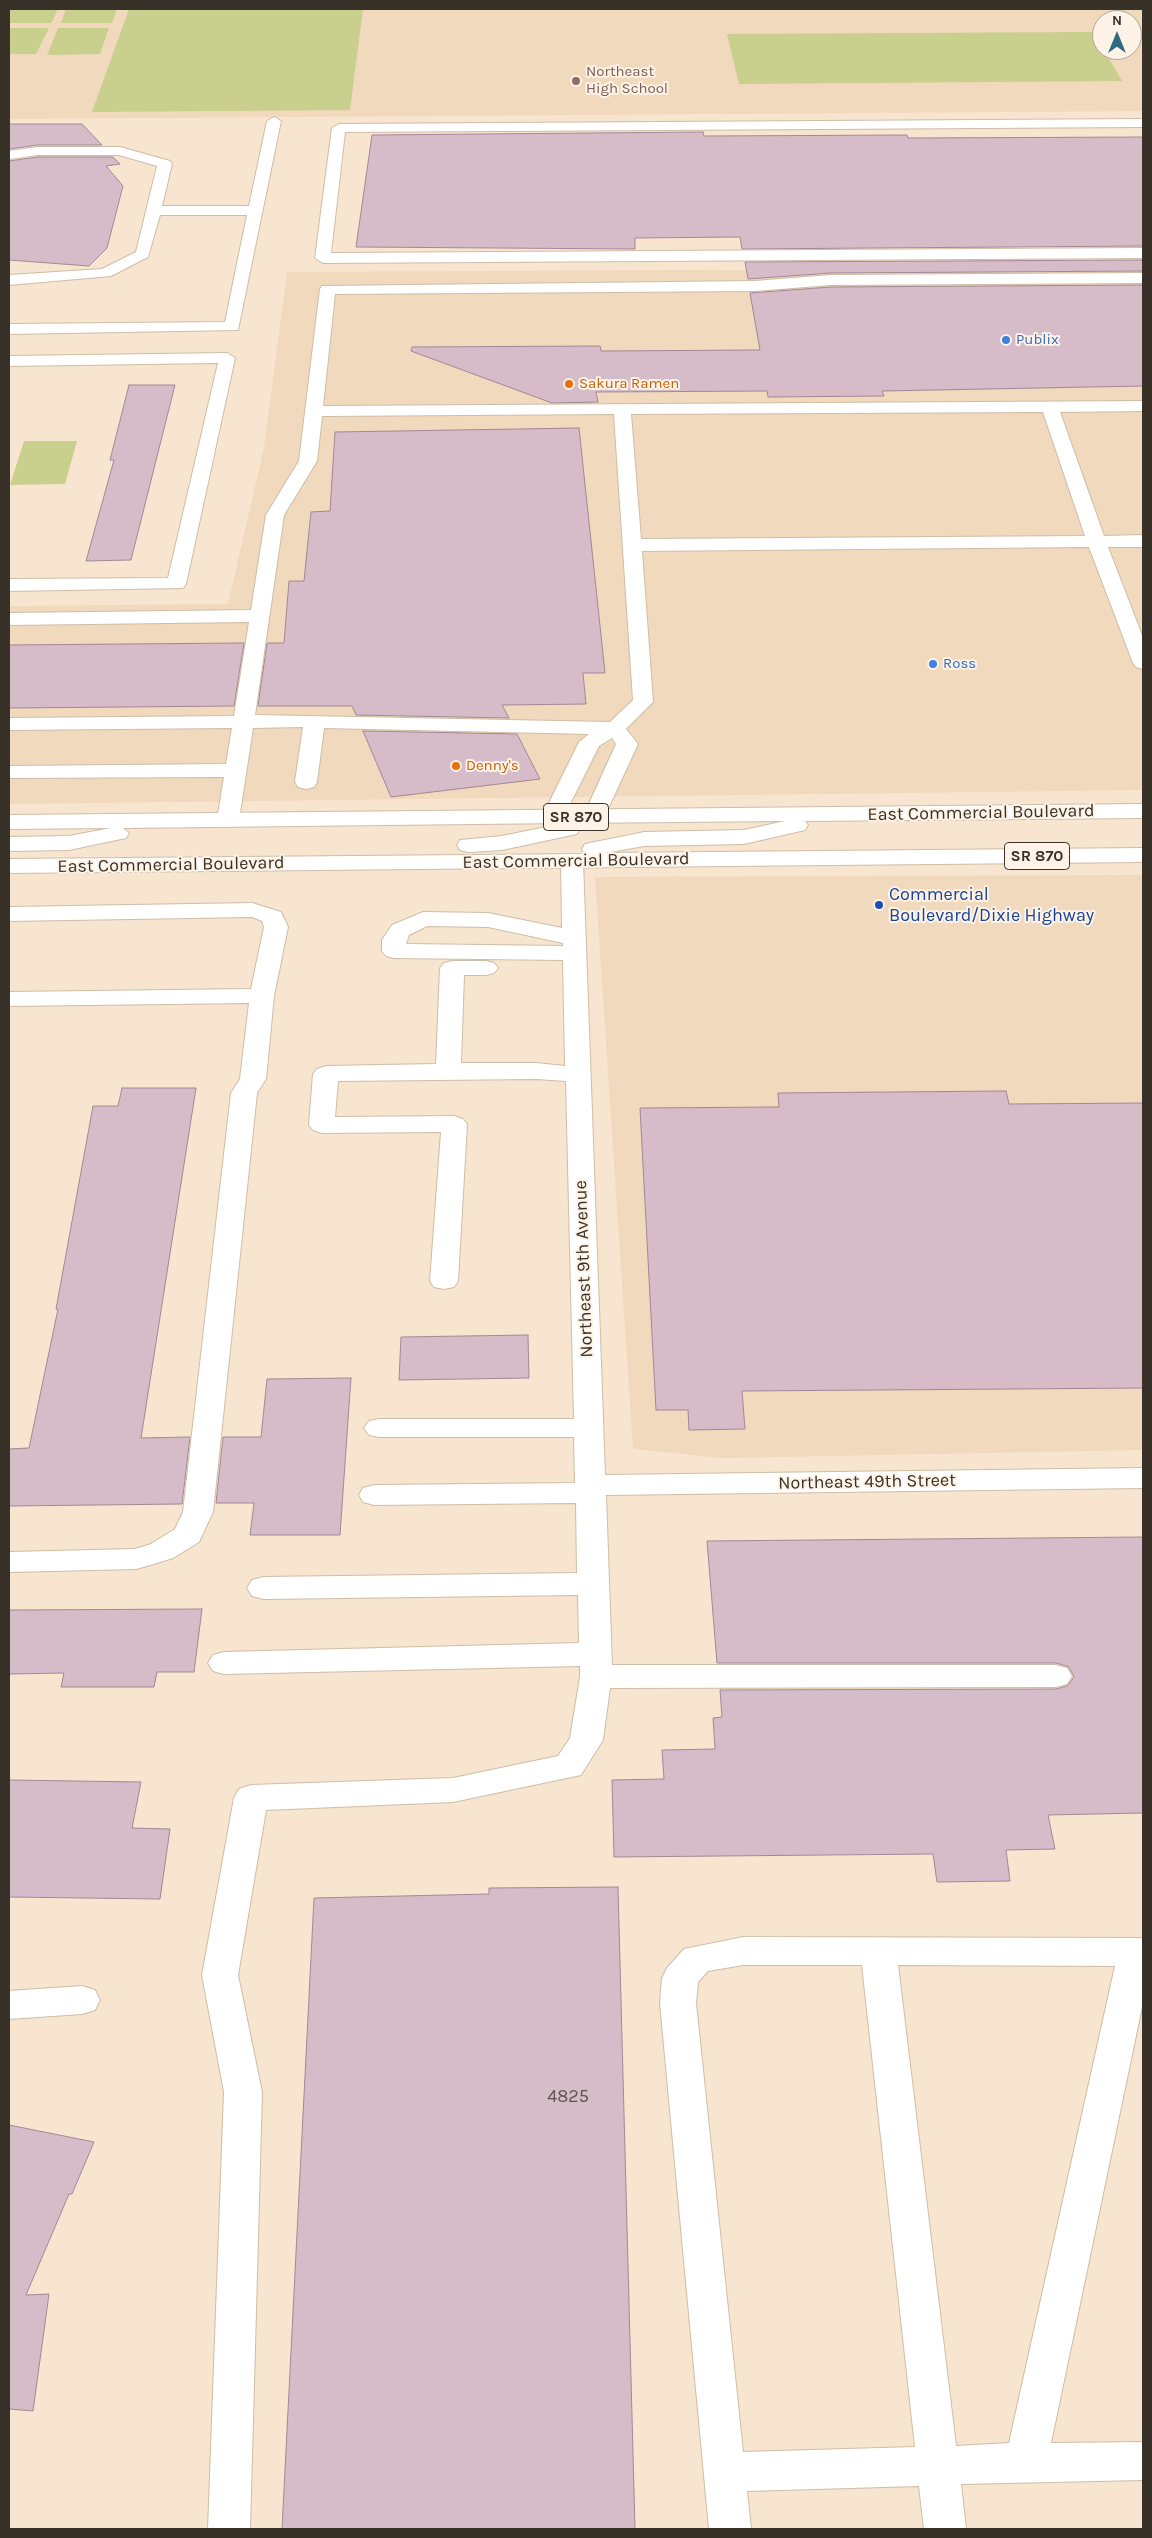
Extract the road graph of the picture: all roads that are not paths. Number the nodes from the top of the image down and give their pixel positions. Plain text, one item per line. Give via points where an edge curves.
1 (274, 121) dead end
2 (1143, 123) edge
3 (9, 155) edge
4 (256, 210) junction
5 (153, 211) junction
6 (1143, 253) edge
7 (1143, 278) edge
8 (9, 280) edge
9 (9, 329) edge
10 (9, 361) edge
11 (1143, 406) edge
12 (1050, 408) junction
13 (622, 409) junction
14 (314, 412) junction
15 (1143, 541) edge
16 (1097, 542) junction
17 (631, 545) junction
18 (9, 585) edge
19 (258, 616) junction
20 (9, 619) edge
21 (1143, 663) edge
22 (314, 721) junction
23 (243, 722) junction
24 (9, 724) edge
25 (615, 728) junction
26 (236, 770) junction
27 (9, 772) edge
28 (306, 782) dead end
29 (1143, 811) edge
30 (812, 814) junction
31 (552, 817) junction
32 (594, 817) junction
33 (228, 820) junction
34 (158, 821) junction
35 (9, 822) edge
36 (9, 844) edge
37 (1143, 855) edge
38 (572, 861) junction
39 (220, 864) junction
40 (9, 866) edge
41 (9, 914) edge
42 (575, 953) junction
43 (262, 996) junction
44 (9, 999) edge
45 (448, 1071) junction
46 (578, 1075) junction
47 (444, 1281) dead end
48 (379, 1428) dead end
49 (588, 1428) junction
50 (1143, 1478) edge
51 (590, 1489) junction
52 (374, 1495) dead end
53 (9, 1562) edge
54 (593, 1584) junction
55 (263, 1588) dead end
56 (224, 1663) dead end
57 (595, 1666) junction
58 (1056, 1676) dead end
59 (878, 1951) junction
60 (1140, 1951) edge
61 (82, 2000) dead end
62 (9, 2005) edge
63 (1143, 2461) edge
64 (1026, 2462) junction
65 (936, 2466) junction
66 (724, 2472) junction
67 (229, 2529) edge
68 (730, 2529) edge
69 (945, 2529) edge

1 - 4 main road
2 - 6 main road via 339,128 323,258
3 - 5 main road via 38,151 120,151 165,164
4 - 5 main road
4 - 9 main road via 232,327
5 - 8 main road via 143,254 105,273
7 - 14 main road via 831,280 755,286 328,289
10 - 18 main road via 227,358 176,584
11 - 12 main road
12 - 13 main road
12 - 16 main road
13 - 14 main road
13 - 17 main road
14 - 19 main road via 308,461 275,515
15 - 16 main road
16 - 17 main road
16 - 21 main road
17 - 25 main road via 642,702
19 - 20 main road
19 - 23 main road
22 - 23 main road
22 - 25 main road
22 - 28 main road
23 - 24 main road
23 - 26 main road
25 - 31 main road via 590,742
25 - 32 main road via 627,744
26 - 27 main road
26 - 33 main road
29 - 30 main road, East Commercial Boulevard / SR 870
30 - 32 main road, East Commercial Boulevard / SR 870
30 - 38 main road via 795,826 766,834 644,839 593,849
31 - 32 main road, East Commercial Boulevard / SR 870
31 - 33 main road, East Commercial Boulevard / SR 870
32 - 39 main road via 574,828 502,843 274,849 229,857
33 - 34 main road, East Commercial Boulevard / SR 870
34 - 35 main road, East Commercial Boulevard / SR 870
34 - 36 main road via 100,838 69,843
37 - 38 main road, East Commercial Boulevard / SR 870
38 - 39 main road, East Commercial Boulevard / SR 870
38 - 42 main road, Northeast 9th Avenue
39 - 40 main road, East Commercial Boulevard / SR 870
41 - 43 main road via 252,910 266,913 276,926
42 - 42 main road via 488,920 423,920 400,930 394,940 394,951
42 - 45 main road via 452,968
42 - 46 main road, Northeast 9th Avenue
43 - 44 main road
43 - 53 main road via 253,1078 244,1093 198,1512 188,1535 162,1550 136,1558
45 - 46 main road via 536,1071
45 - 47 main road via 326,1074 322,1125 454,1124
46 - 49 main road, Northeast 9th Avenue
48 - 49 main road
49 - 51 main road, Northeast 9th Avenue
50 - 51 main road, Northeast 49th Street
51 - 52 main road, Northeast 49th Street
51 - 54 main road, Northeast 9th Avenue
54 - 55 main road
54 - 57 main road, Northeast 9th Avenue
56 - 57 main road
57 - 58 main road
57 - 67 main road, Northeast 9th Avenue via 586,1740 569,1766 452,1790 251,1798 220,1975 243,2092
59 - 60 main road
59 - 65 main road
59 - 66 main road via 743,1951 697,1959 680,1978 678,2003
60 - 64 main road
61 - 62 main road
63 - 64 main road
64 - 65 main road
65 - 66 main road
65 - 69 main road
66 - 68 main road

